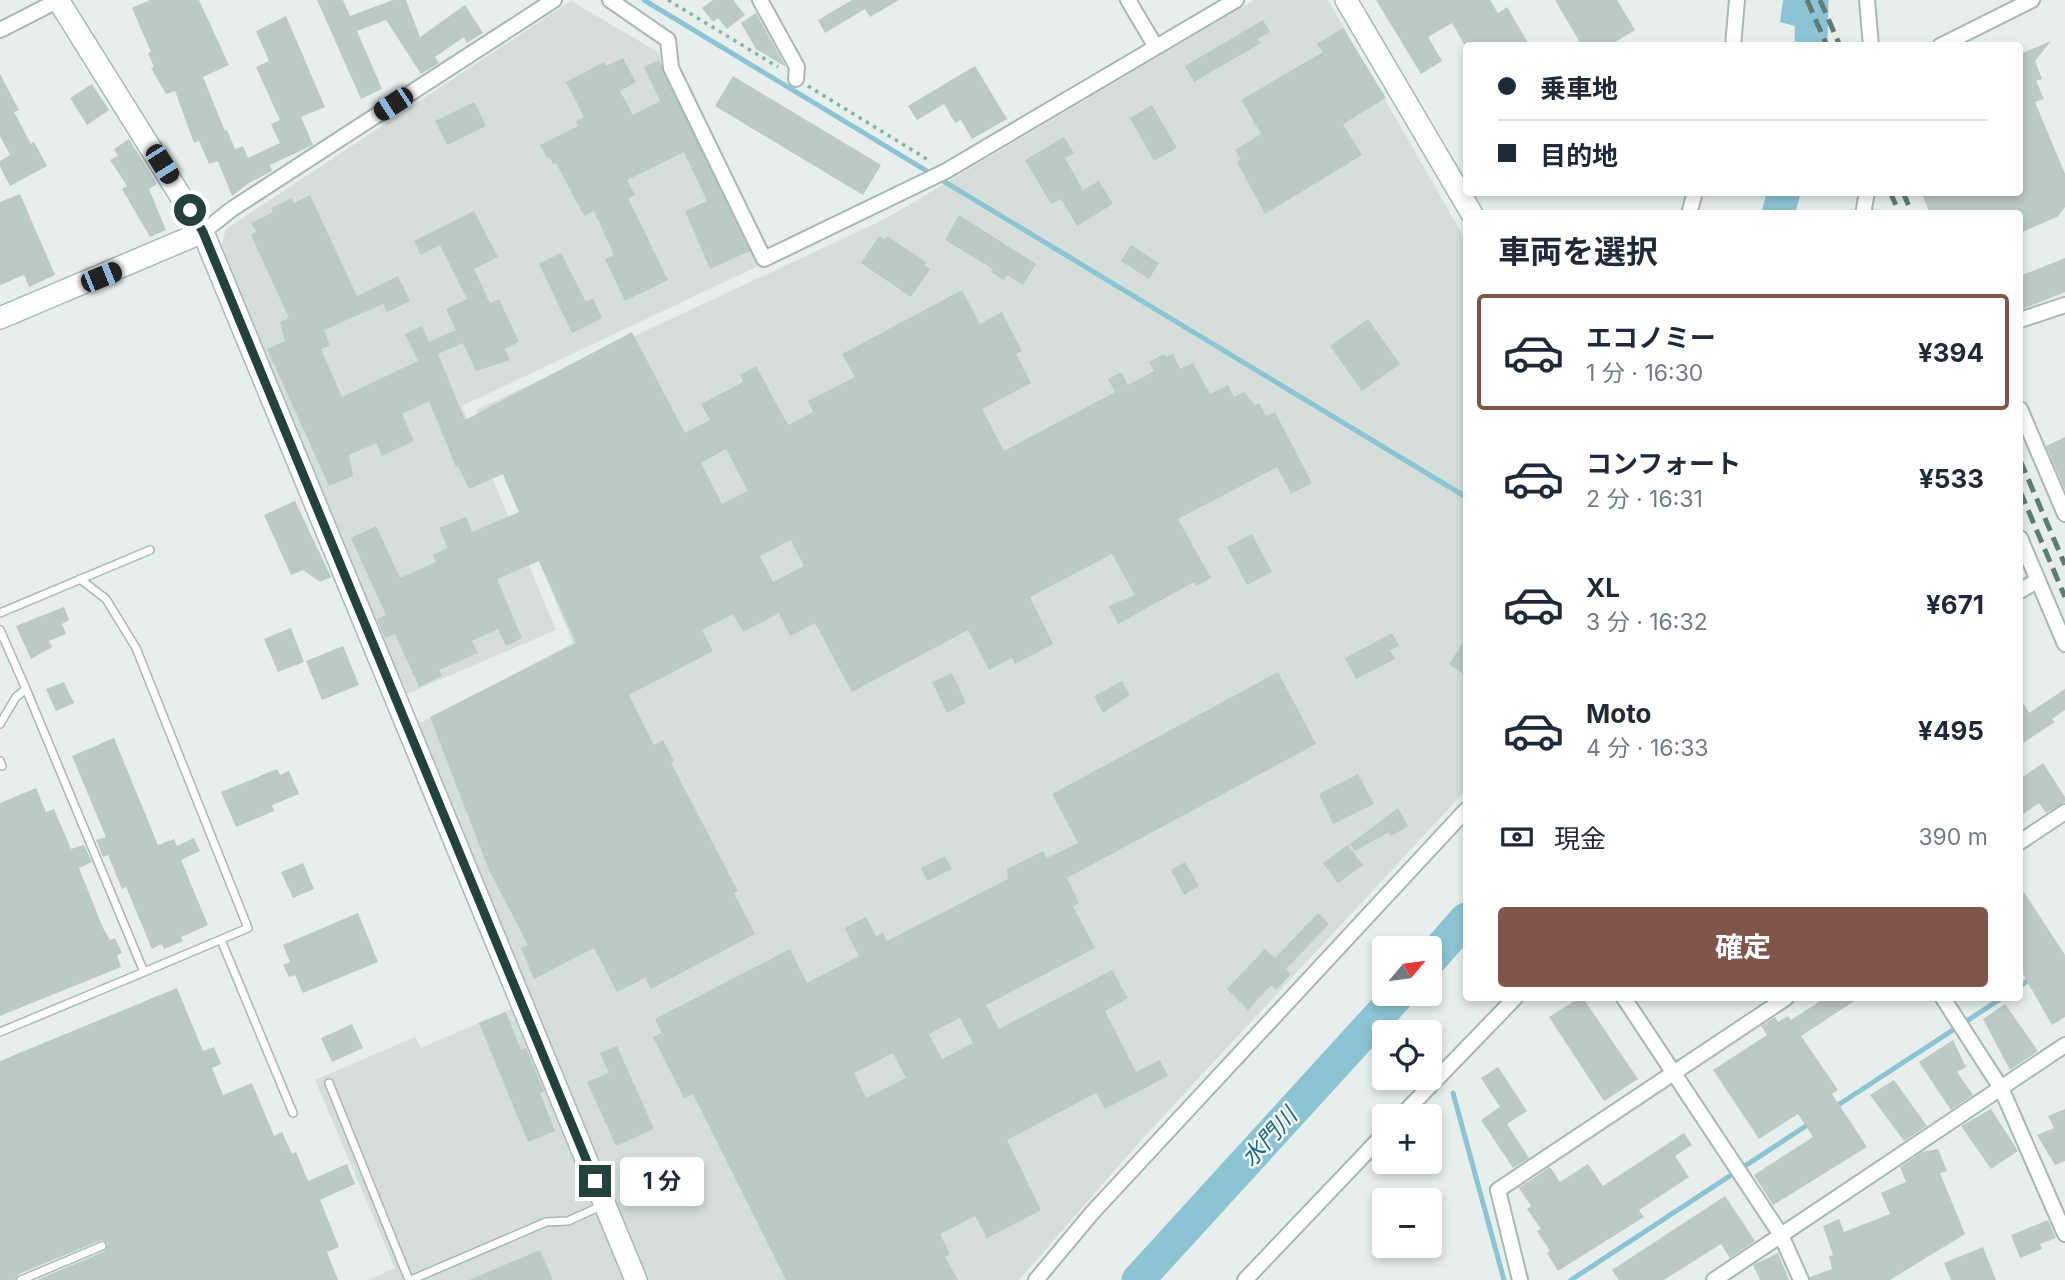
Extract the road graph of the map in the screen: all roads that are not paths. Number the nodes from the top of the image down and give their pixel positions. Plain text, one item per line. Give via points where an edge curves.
1 (58, 0) edge
2 (554, 0) edge
3 (610, 0) edge
4 (760, 0) edge
5 (1128, 0) edge
6 (1236, 0) edge
7 (1346, 0) edge
8 (1737, 0) edge
9 (1867, 0) edge
10 (2032, 0) edge
11 (0, 30) edge
12 (1733, 42) edge
13 (1871, 42) edge
14 (1948, 42) edge
15 (1156, 47) junction
16 (796, 79) dead end
17 (1470, 210) edge
18 (203, 232) junction
19 (2065, 305) edge
20 (0, 318) edge
21 (2023, 319) edge
22 (2023, 416) edge
23 (2065, 514) edge
24 (2023, 545) edge
25 (150, 550) dead end
26 (80, 579) junction
27 (2038, 580) junction
28 (2023, 589) edge
29 (0, 613) edge
30 (0, 631) edge
31 (2065, 644) edge
32 (26, 689) junction
33 (0, 723) edge
34 (2065, 812) edge
35 (1463, 813) edge
36 (2023, 840) edge
37 (221, 940) junction
38 (144, 972) junction
39 (1512, 1001) edge
40 (1627, 1001) edge
41 (1781, 1001) edge
42 (1945, 1001) edge
43 (0, 1032) edge
44 (2065, 1045) edge
45 (1672, 1072) junction
46 (329, 1083) dead end
47 (2001, 1088) junction
48 (1413, 1104) edge
49 (293, 1112) dead end
50 (1372, 1147) edge
51 (605, 1204) junction
52 (2065, 1234) edge
53 (1781, 1235) junction
54 (102, 1246) dead end
55 (21, 1280) edge
56 (410, 1280) edge
57 (636, 1280) edge
58 (1036, 1280) edge
59 (1245, 1280) edge
60 (1520, 1280) edge
61 (1714, 1280) edge
62 (1801, 1280) edge

1 - 11 street
1 - 18 street
2 - 18 street
3 - 15 street via 668,40 671,68 764,259 946,171
4 - 16 street via 797,67
5 - 15 street
6 - 15 street
7 - 17 street
8 - 12 street
9 - 13 street
10 - 14 street
18 - 20 street
18 - 51 street
19 - 21 street
22 - 23 street
24 - 27 street
25 - 26 lane
26 - 29 lane
26 - 37 lane via 106,599 136,648 248,928
27 - 28 street
27 - 31 street
30 - 32 lane
32 - 33 lane
32 - 38 lane
34 - 36 street
35 - 58 street via 1092,1213
37 - 38 lane
37 - 49 lane
38 - 43 lane
39 - 48 street
40 - 45 street
41 - 45 street
42 - 47 street
44 - 47 street
45 - 53 street
45 - 60 street via 1498,1190
46 - 56 lane
47 - 52 street
47 - 53 street
50 - 59 street
51 - 56 lane via 568,1221 546,1222
51 - 57 street
53 - 61 street
53 - 62 street
54 - 55 lane

